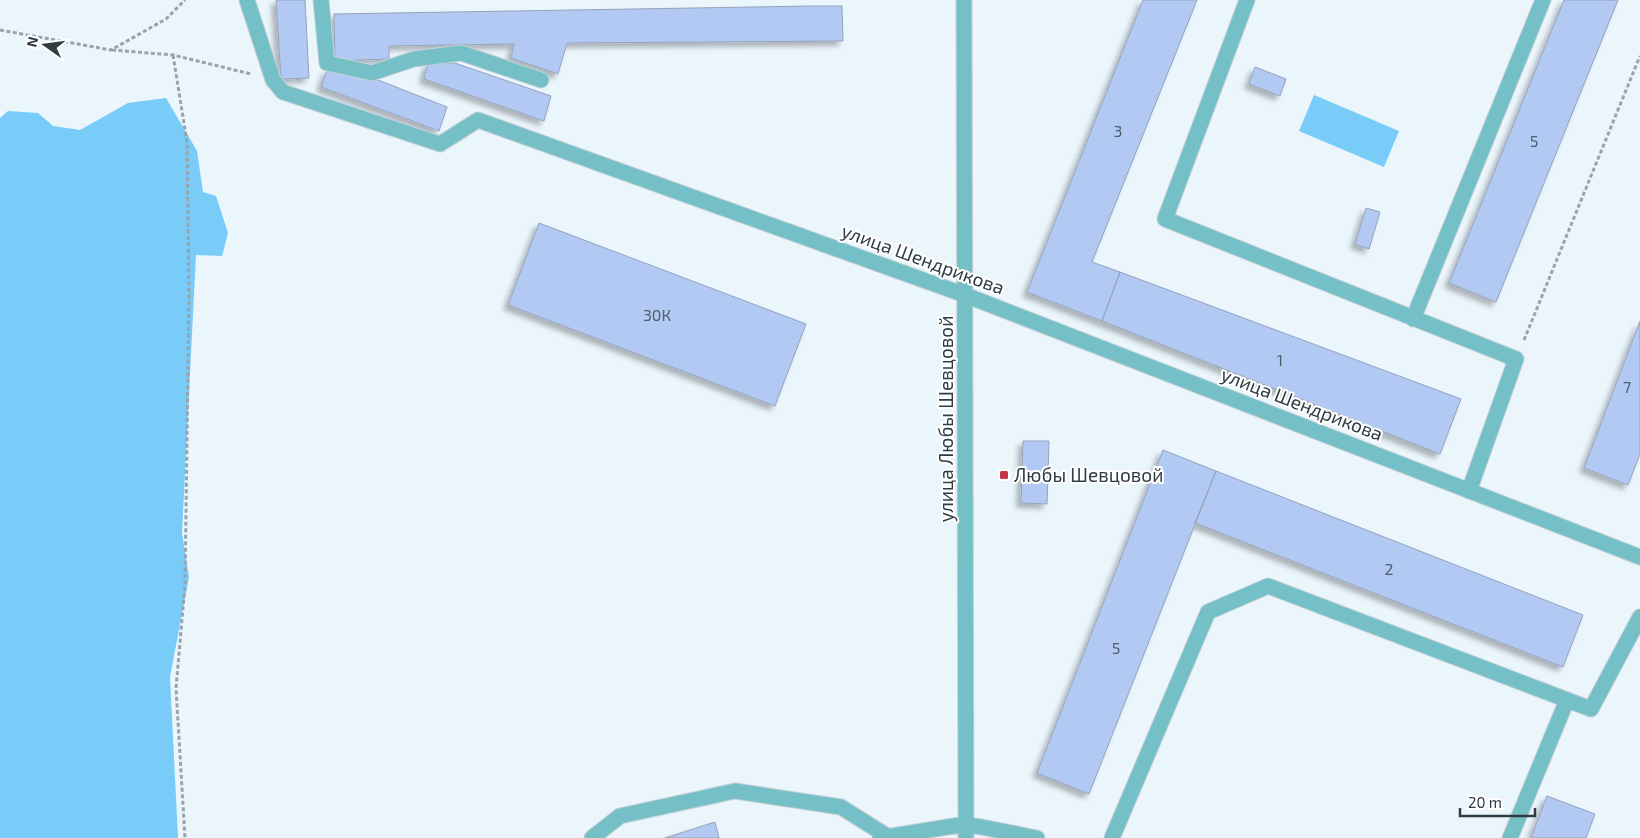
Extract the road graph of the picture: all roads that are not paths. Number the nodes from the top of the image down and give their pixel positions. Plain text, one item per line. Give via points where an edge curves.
1 (247, 0) edge
2 (321, 0) edge
3 (964, 0) edge
4 (1247, 0) edge
5 (1543, 0) edge
6 (542, 80) dead end
7 (966, 295) junction
8 (1412, 319) junction
9 (1469, 491) junction
10 (1640, 557) edge
11 (1640, 617) edge
12 (1568, 700) junction
13 (966, 831) edge
14 (883, 837) edge
15 (592, 838) edge
16 (1037, 838) edge
17 (1112, 838) edge
18 (1510, 838) edge

1 - 7 street, улица Шендрикова via 273,80 283,92 440,144 478,120
2 - 6 street via 327,63 372,73 414,59 461,54
3 - 7 street, улица Любы Шевцовой
4 - 8 street via 1165,219
5 - 8 street
7 - 9 street, улица Шендрикова
7 - 13 street, улица Любы Шевцовой
8 - 9 street via 1516,359
9 - 10 street, улица Шендрикова
11 - 12 street via 1591,709
12 - 17 street via 1268,586 1208,612
12 - 18 street
13 - 14 street
13 - 16 street
14 - 15 street via 840,807 736,791 620,816

